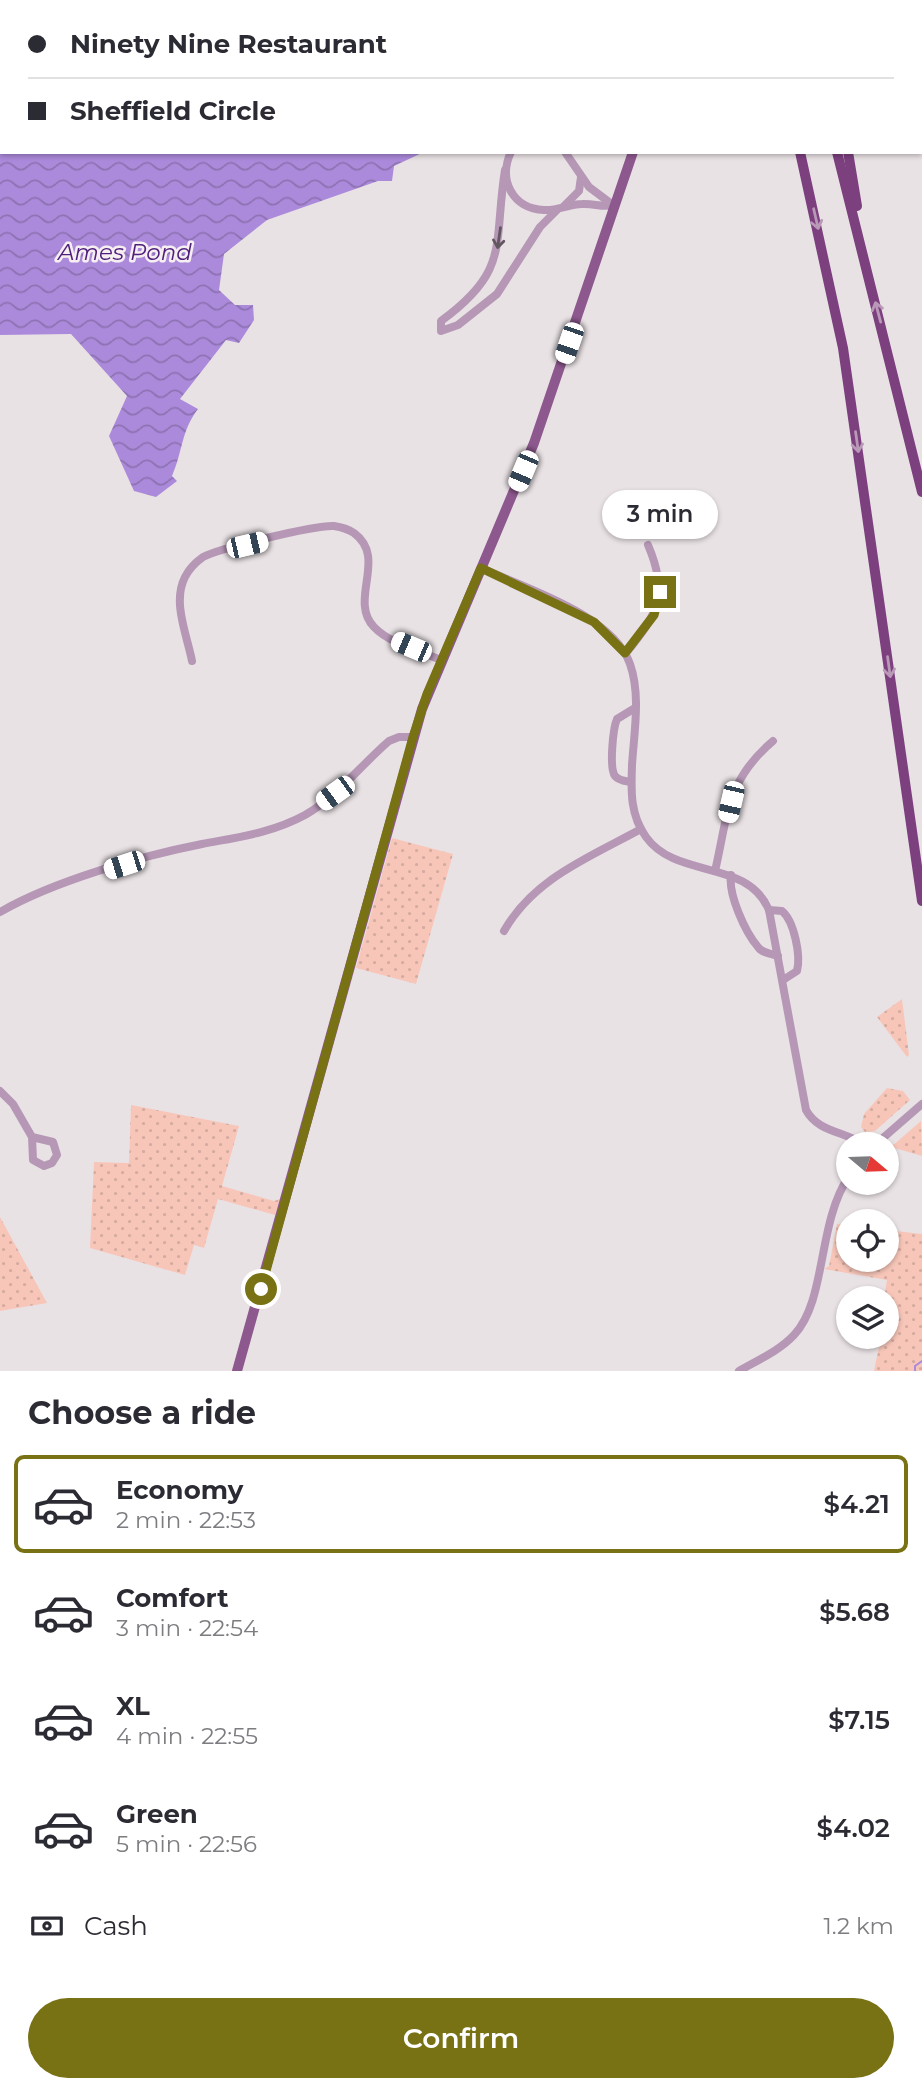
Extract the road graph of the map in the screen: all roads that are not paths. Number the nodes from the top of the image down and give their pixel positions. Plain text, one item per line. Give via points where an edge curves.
1 (510, 154) edge
2 (566, 154) edge
3 (632, 154) edge
4 (800, 154) edge
5 (838, 154) edge
6 (848, 154) edge
7 (505, 170) junction
8 (581, 177) junction
9 (613, 205) junction
10 (560, 208) junction
11 (866, 264) junction
12 (922, 492) edge
13 (648, 545) dead end
14 (481, 568) junction
15 (625, 653) junction
16 (441, 660) junction
17 (192, 661) dead end
18 (635, 708) junction
19 (413, 737) junction
20 (773, 741) dead end
21 (631, 782) junction
22 (641, 829) junction
23 (715, 871) junction
24 (731, 875) junction
25 (922, 901) edge
26 (769, 910) junction
27 (0, 912) edge
28 (504, 931) dead end
29 (778, 956) junction
30 (783, 980) junction
31 (0, 1091) edge
32 (922, 1104) edge
33 (836, 1132) edge
34 (890, 1132) edge
35 (32, 1137) dead end
36 (841, 1195) edge
37 (237, 1371) edge
38 (739, 1371) edge

1 - 7 street
2 - 8 street
3 - 9 main road
4 -> 25 highway via 843,348
5 - 11 highway
6 - 11 highway
7 - 10 street via 515,198 536,209
7 -> 10 street via 500,242 492,266 471,297 441,321 441,331 458,325 497,293 540,227
8 - 9 street
8 - 10 street via 577,193
9 - 10 street
9 - 14 main road via 541,426
12 -> 11 highway
13 - 15 street via 658,573 659,603
14 - 15 street via 594,622
14 - 16 main road
15 - 18 street
16 - 17 street via 372,625 363,607 369,565 366,551 355,534 330,526 222,551 197,562 184,580 180,598
16 - 19 main road
18 - 21 street
18 - 21 street via 617,719 614,728 613,772 618,779
19 - 27 street via 389,741 335,793 287,823 254,835 140,860 37,894
19 - 37 main road
20 - 23 street via 736,783
21 - 22 street via 632,809
22 - 23 street via 668,857
22 - 28 street via 543,883 521,904
23 - 24 street
24 - 26 street via 757,891
24 - 29 street via 733,900 758,947
26 - 29 street
26 - 30 street via 787,915 796,950 797,971
29 - 30 street
30 - 33 street via 806,1110 816,1123
31 - 35 street
32 - 34 street
36 - 38 street via 826,1229 816,1291 801,1327 775,1351

